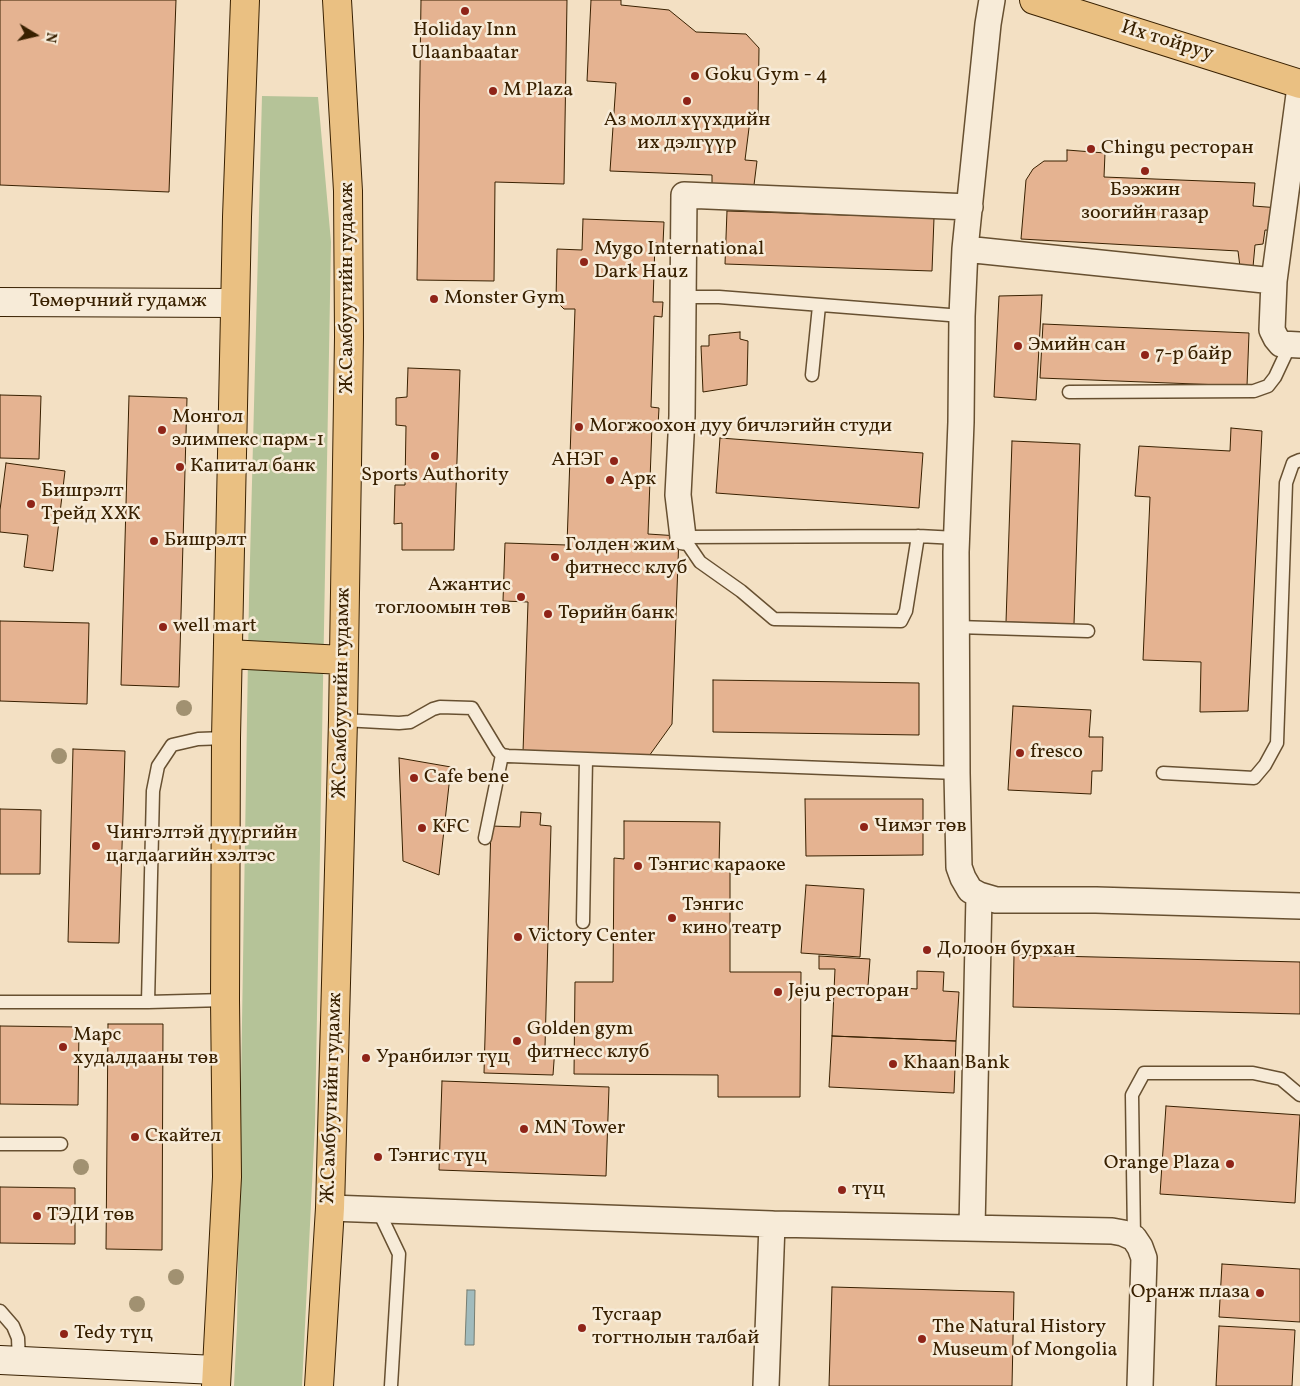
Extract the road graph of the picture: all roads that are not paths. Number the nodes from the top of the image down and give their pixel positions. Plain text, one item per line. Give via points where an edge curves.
1 (245, 0) edge
2 (338, 0) edge
3 (992, 0) edge
4 (1034, 0) edge
5 (1300, 85) edge
6 (970, 207) junction
7 (966, 249) junction
8 (1274, 281) junction
9 (683, 297) junction
10 (0, 302) edge
11 (235, 303) junction
12 (819, 306) junction
13 (962, 316) junction
14 (1295, 345) edge
15 (812, 375) dead end
16 (1069, 392) dead end
17 (1300, 460) edge
18 (918, 536) junction
19 (683, 537) junction
20 (957, 538) junction
21 (957, 627) junction
22 (1088, 631) dead end
23 (228, 654) junction
24 (344, 660) junction
25 (343, 720) junction
26 (226, 738) junction
27 (502, 755) junction
28 (586, 758) junction
29 (957, 773) junction
30 (1163, 773) dead end
31 (485, 838) dead end
32 (979, 895) junction
33 (1300, 906) edge
34 (583, 922) dead end
35 (225, 1000) junction
36 (0, 1002) edge
37 (148, 1002) junction
38 (1300, 1095) edge
39 (0, 1144) edge
40 (61, 1144) dead end
41 (330, 1208) junction
42 (378, 1210) junction
43 (772, 1224) junction
44 (972, 1228) junction
45 (1134, 1238) junction
46 (0, 1311) edge
47 (10, 1360) edge
48 (216, 1378) edge
49 (319, 1386) edge
50 (391, 1386) edge
51 (766, 1386) edge
52 (1140, 1386) edge

1 - 11 main road
2 - 24 main road, Ж.Самбуугийн гудамж via 348,200
3 - 6 street
4 - 5 main road, Их тойруу
5 - 8 street
6 - 7 street
6 - 9 street via 684,195
7 - 8 street
7 - 13 street
8 - 14 street via 1272,330 1281,344
9 - 12 lane
9 - 19 street via 678,495
10 - 11 main road, Төмөрчний гудамж
11 - 23 main road
12 - 13 lane
12 - 15 lane
13 - 20 street
14 - 16 lane via 1268,386 1254,391
17 - 30 lane via 1293,463 1286,483 1277,743 1254,778
18 - 19 lane
18 - 19 lane via 906,611 901,621 774,618 700,562
18 - 20 lane
20 - 21 street
21 - 22 lane
21 - 29 street
23 - 24 main road
23 - 26 main road
24 - 25 main road, Ж.Самбуугийн гудамж
25 - 27 lane via 410,722 433,709 472,708
25 - 41 main road, Ж.Самбуугийн гудамж
26 - 35 main road
26 - 37 lane via 198,739 172,745 158,766 153,791
27 - 28 lane
27 - 31 lane
28 - 29 lane
28 - 34 lane
29 - 32 street via 959,867 970,890
32 - 33 street via 996,900
32 - 44 street
35 - 37 lane
35 - 48 main road via 227,1177
36 - 37 lane
38 - 45 lane via 1281,1079 1253,1073 1144,1073 1132,1095
39 - 40 lane
41 - 42 street
41 - 49 main road, Ж.Самбуугийн гудамж
42 - 43 street
42 - 50 lane via 399,1254
43 - 44 street
43 - 51 street
44 - 45 street via 1112,1231
45 - 52 street via 1144,1258
46 - 47 lane via 18,1338
47 - 48 main road

